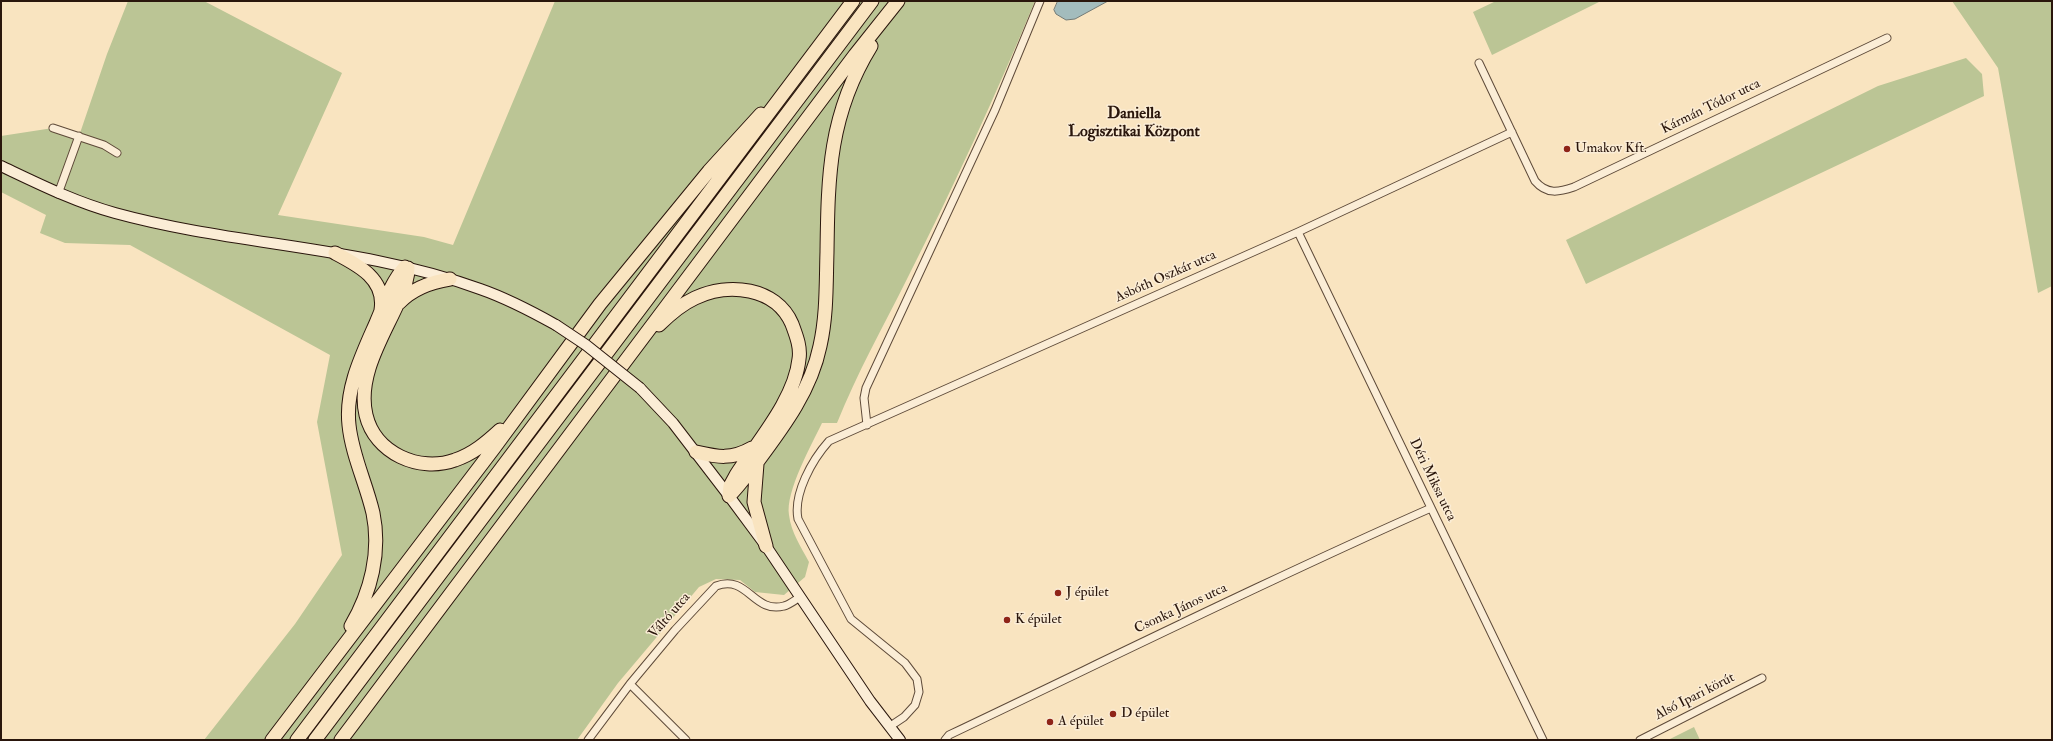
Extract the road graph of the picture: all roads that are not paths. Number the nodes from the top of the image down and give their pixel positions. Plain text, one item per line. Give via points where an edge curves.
1 (853, 1) edge
2 (872, 1) edge
3 (1040, 1) edge
4 (896, 3) edge
5 (1887, 38) dead end
6 (1479, 63) dead end
7 (787, 89) junction
8 (53, 128) dead end
9 (1512, 132) junction
10 (79, 136) junction
11 (118, 154) dead end
12 (1, 166) edge
13 (58, 194) junction
14 (1298, 232) junction
15 (335, 253) junction
16 (407, 267) junction
17 (450, 279) junction
18 (395, 308) junction
19 (379, 318) junction
20 (635, 349) junction
21 (536, 390) junction
22 (866, 425) junction
23 (754, 448) junction
24 (696, 452) junction
25 (758, 461) junction
26 (729, 496) junction
27 (1431, 508) junction
28 (766, 546) junction
29 (800, 597) junction
30 (330, 663) junction
31 (1762, 678) dead end
32 (630, 684) junction
33 (889, 727) junction
34 (272, 740) edge
35 (298, 740) edge
36 (315, 740) edge
37 (341, 740) edge
38 (588, 740) edge
39 (686, 740) edge
40 (900, 740) edge
41 (946, 740) edge
42 (1543, 740) edge
43 (1640, 740) edge

1 - 7 highway
2 - 36 highway
3 - 22 street via 995,110 866,388
4 - 20 highway
4 - 25 highway via 852,81 834,138 827,201 826,304 817,360 801,398
5 - 9 street, Kármán Tódor utca via 1564,191 1553,192 1539,185
6 - 9 street, Kármán Tódor utca
7 - 21 highway via 752,123 658,232
7 - 35 highway
8 - 10 street
9 - 14 street, Asbóth Oszkár utca
10 - 11 street via 104,145
10 - 13 street
12 - 13 main road
13 - 15 main road via 99,209 150,222
14 - 22 street, Asbóth Oszkár utca
14 - 27 street, Déri Miksa utca
15 - 16 main road
15 - 19 highway via 363,268 371,276 377,285 380,300
16 - 17 main road
16 - 18 highway via 407,282
16 - 19 highway via 394,282
17 - 18 highway via 414,290
17 - 24 main road, bridge via 502,297 556,325 586,345 640,388
18 - 21 highway via 367,376 364,402 366,415 376,437 396,455 426,464 455,460 488,441
19 - 30 highway via 352,382 349,411 351,440 373,513 376,549 373,571 368,593
20 - 23 highway via 681,307 710,292 742,289 756,292 781,308 791,322 799,348 796,378 784,404
20 - 37 highway
21 - 30 highway
22 - 33 street, Asbóth Oszkár utca via 829,442 822,449 801,486 796,505 798,519 851,619 905,663 916,679 919,692 915,705 904,717
23 - 24 highway via 728,457
23 - 26 highway via 730,486
24 - 26 main road
25 - 26 highway via 740,486
25 - 28 highway via 754,502
26 - 28 main road
27 - 41 street, Csonka János utca via 1108,658 949,735
27 - 42 street, Déri Miksa utca
28 - 29 main road
29 - 32 street, Váltó utca via 785,606 776,607 756,600 736,584 723,583 716,586
29 - 33 main road
30 - 34 highway
31 - 43 street, Alsó Ipari körút
32 - 38 street, Váltó utca
32 - 39 street
33 - 40 main road

